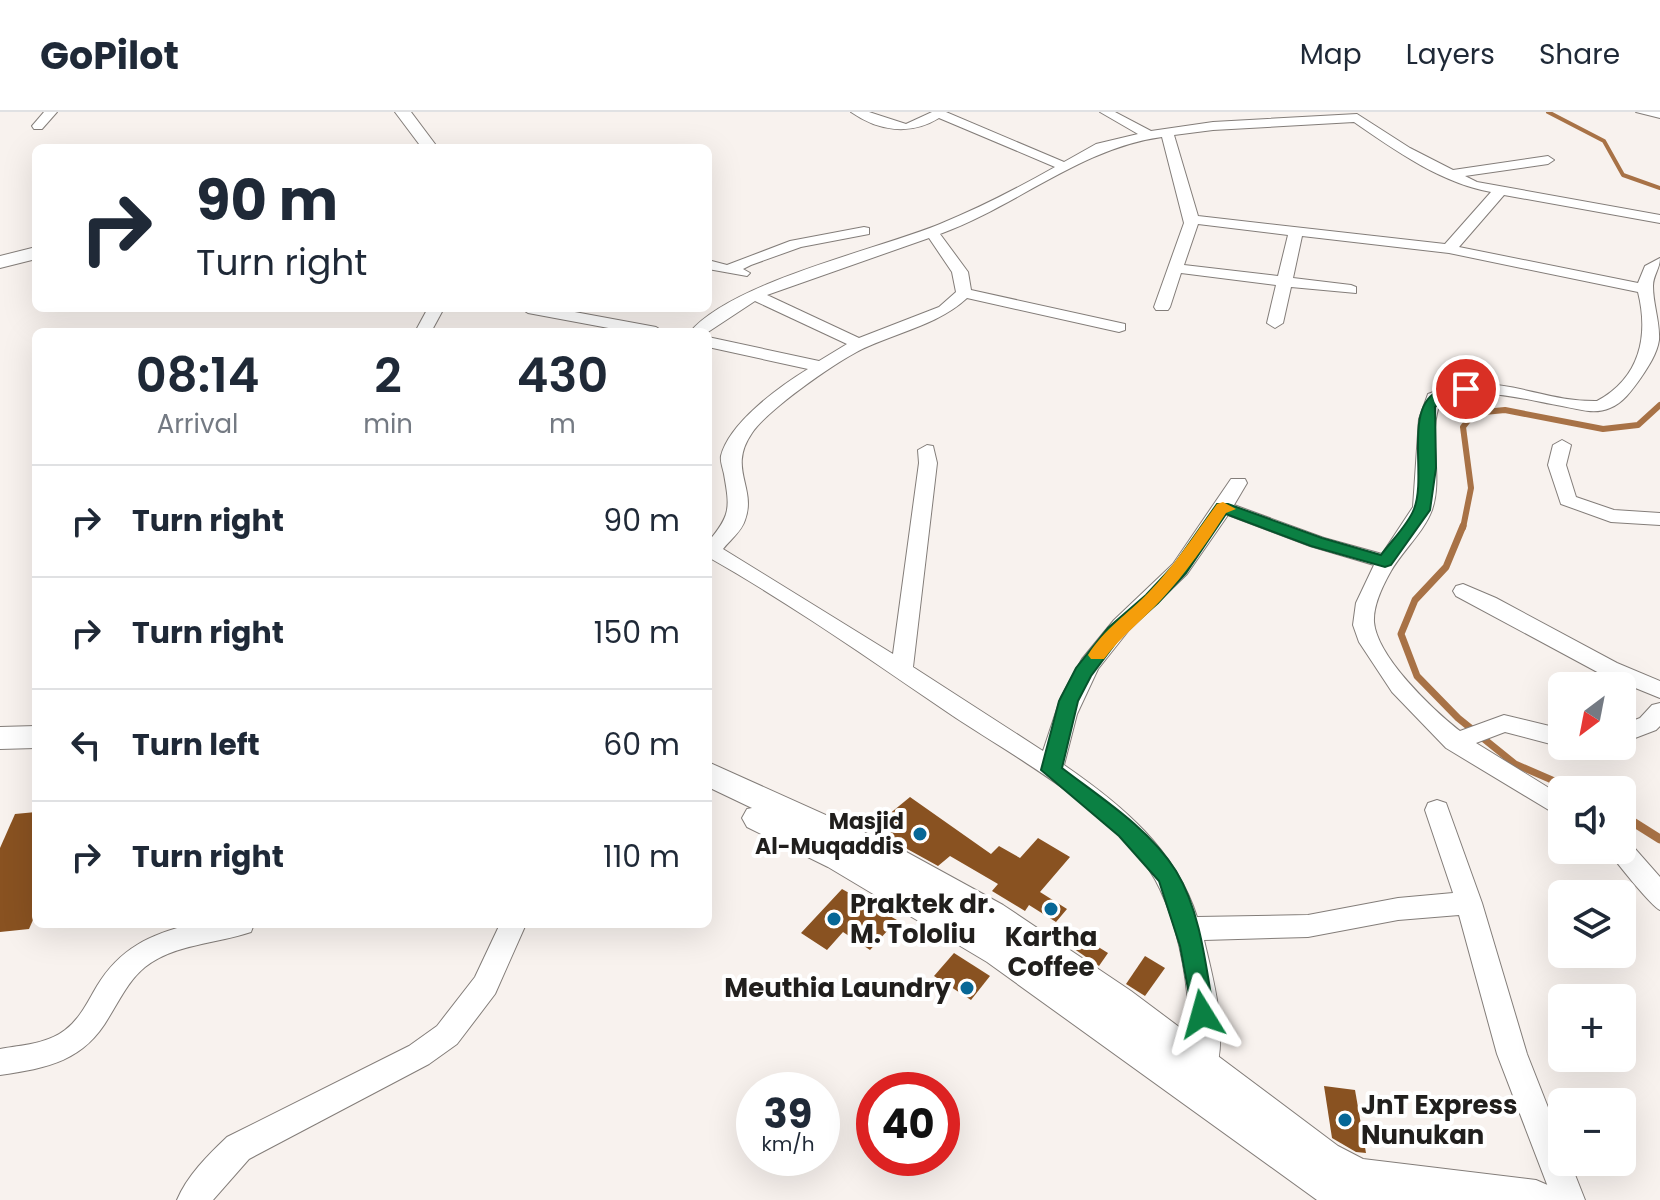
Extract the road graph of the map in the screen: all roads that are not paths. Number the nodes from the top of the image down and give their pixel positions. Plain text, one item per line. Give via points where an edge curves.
1 (51, 112) edge
2 (403, 112) edge
3 (857, 112) edge
4 (1106, 112) edge
5 (1642, 112) edge
6 (939, 113) edge
7 (1660, 114) edge
8 (1355, 115) edge
9 (38, 126) dead end
10 (1167, 132) junction
11 (1149, 135) junction
12 (427, 144) edge
13 (1548, 160) dead end
14 (1065, 167) junction
15 (1447, 174) junction
16 (1500, 191) junction
17 (1191, 219) junction
18 (1660, 219) edge
19 (1296, 229) junction
20 (864, 231) dead end
21 (932, 232) junction
22 (1449, 249) junction
23 (32, 254) edge
24 (0, 262) edge
25 (1660, 262) edge
26 (712, 265) edge
27 (1175, 268) junction
28 (730, 269) junction
29 (1284, 282) junction
30 (772, 286) junction
31 (1645, 289) junction
32 (1351, 290) dead end
33 (964, 293) junction
34 (754, 295) junction
35 (1162, 307) dead end
36 (549, 312) edge
37 (1275, 323) dead end
38 (1119, 327) dead end
39 (635, 328) edge
40 (703, 328) edge
41 (712, 343) edge
42 (859, 344) junction
43 (822, 367) junction
44 (1562, 445) dead end
45 (927, 450) dead end
46 (1238, 483) dead end
47 (1223, 507) junction
48 (1660, 519) edge
49 (712, 548) edge
50 (712, 551) edge
51 (1385, 561) junction
52 (1463, 591) dead end
53 (902, 670) junction
54 (1660, 690) edge
55 (1660, 711) edge
56 (1636, 729) edge
57 (1548, 734) edge
58 (32, 737) edge
59 (0, 738) edge
60 (1456, 742) junction
61 (0, 755) edge
62 (32, 755) edge
63 (1051, 770) junction
64 (712, 776) edge
65 (712, 795) edge
66 (1548, 799) edge
67 (1437, 810) dead end
68 (1635, 864) edge
69 (1660, 899) edge
70 (1469, 903) junction
71 (227, 928) edge
72 (511, 928) edge
73 (1186, 929) junction
74 (0, 1062) edge
75 (1199, 1079) junction
76 (193, 1200) edge
77 (1351, 1200) edge
78 (1536, 1200) edge
79 (1569, 1200) edge

1 - 9 street
2 - 12 main road
3 - 6 street via 900,130
4 - 11 street
5 - 7 street
6 - 14 street
8 - 10 street
8 - 15 street
10 - 11 street
10 - 17 street
11 - 14 street via 1101,147
13 - 15 street
14 - 21 street
15 - 16 street
16 - 18 street
16 - 22 street
17 - 19 street
17 - 27 street
19 - 22 street
19 - 29 street
20 - 28 street via 804,243
21 - 30 street
21 - 33 street via 960,272
22 - 31 street
23 - 24 main road
25 - 31 street via 1645,277
26 - 28 street
27 - 29 street
27 - 35 street
28 - 30 street
29 - 32 street
29 - 37 street
30 - 34 street
31 - 51 street via 1654,327 1651,347 1631,379 1606,403 1594,406 1466,389 1434,398 1427,411 1429,468 1422,510
33 - 38 street
33 - 42 street via 945,310
34 - 40 street
34 - 42 street
36 - 39 street
41 - 43 street
42 - 43 street
43 - 49 street via 745,428 730,457 739,504 735,522
44 - 48 street via 1557,465 1568,500 1611,516
45 - 53 street
46 - 47 street
47 - 51 street
47 - 63 street via 1180,569 1115,632 1083,673 1064,713
50 - 53 street
51 - 60 street via 1363,615 1365,632 1408,699
52 - 54 street via 1608,671
53 - 63 street
55 - 56 street
57 - 60 street via 1510,723
58 - 59 main road
60 - 66 street
61 - 62 main road
63 - 73 street via 1101,807 1149,853 1167,875
64 - 75 main road via 862,845 989,913 1051,954
65 - 75 main road via 840,858
67 - 70 street
68 - 69 street
70 - 73 street via 1398,909 1308,926
70 - 79 street via 1512,1054
71 - 74 street via 136,958 83,1032 36,1057
72 - 76 street via 485,985 447,1035 238,1148
73 - 75 street via 1201,995
75 - 77 main road
75 - 78 main road via 1358,1178

